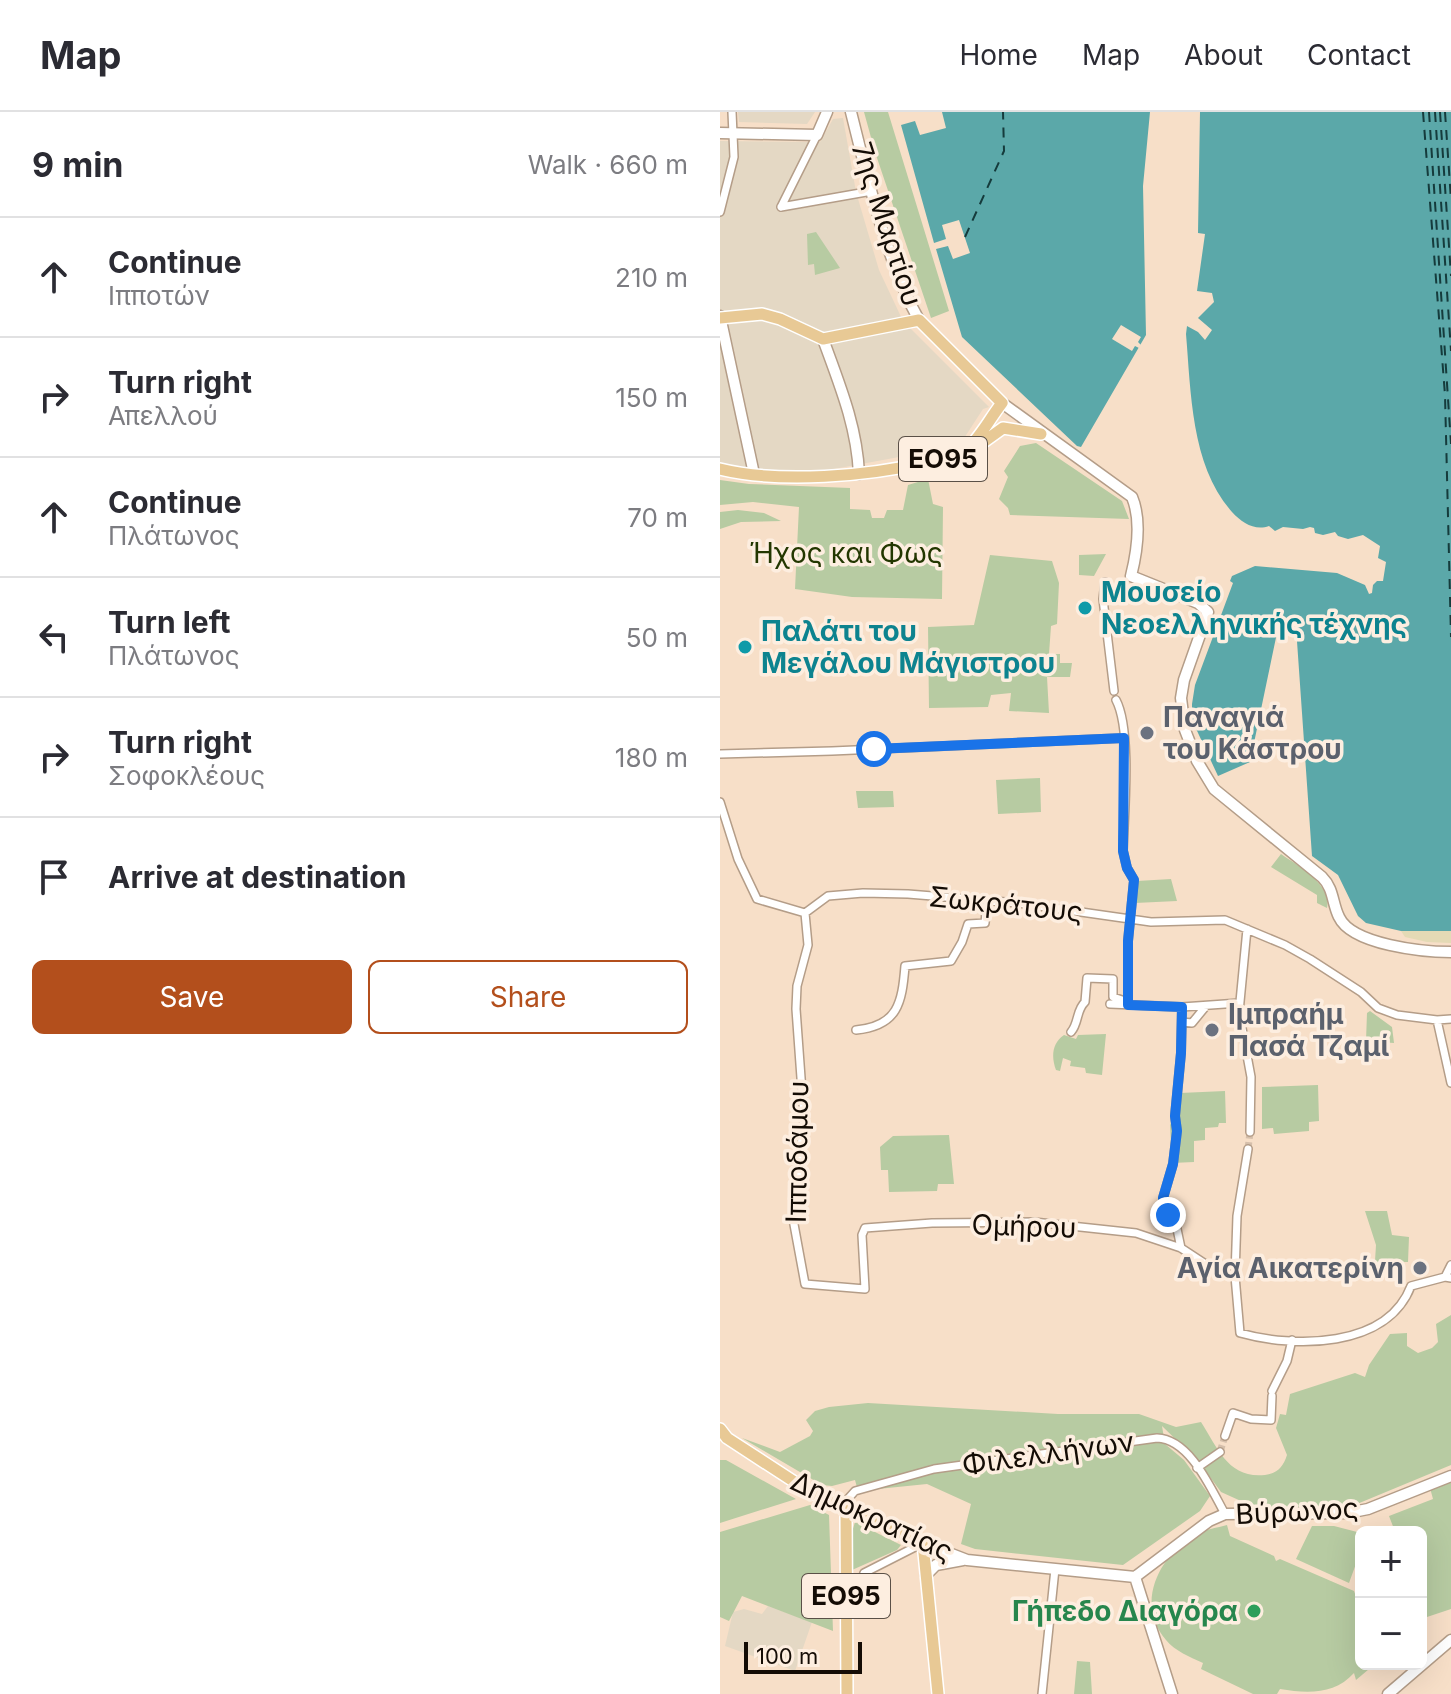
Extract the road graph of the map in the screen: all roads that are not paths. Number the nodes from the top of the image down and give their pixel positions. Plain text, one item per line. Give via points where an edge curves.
1 (732, 112) edge
2 (827, 112) edge
3 (851, 112) edge
4 (720, 133) edge
5 (734, 134) junction
6 (817, 135) junction
7 (872, 191) junction
8 (720, 212) edge
9 (721, 317) edge
10 (919, 320) junction
11 (823, 339) junction
12 (1002, 403) junction
13 (1041, 434) junction
14 (963, 454) junction
15 (720, 469) edge
16 (754, 474) junction
17 (859, 474) junction
18 (1105, 582) dead end
19 (1124, 738) junction
20 (720, 754) edge
21 (720, 802) edge
22 (987, 901) junction
23 (805, 913) junction
24 (1131, 918) junction
25 (1247, 929) junction
26 (1451, 952) edge
27 (1128, 1002) junction
28 (1239, 1003) junction
29 (1110, 1004) dead end
30 (1206, 1006) junction
31 (1182, 1007) junction
32 (1451, 1019) edge
33 (1437, 1020) junction
34 (1182, 1022) junction
35 (856, 1030) dead end
36 (1071, 1032) dead end
37 (1451, 1083) edge
38 (1250, 1132) tunnel mouth
39 (1248, 1149) tunnel mouth
40 (1181, 1248) junction
41 (1451, 1265) edge
42 (1235, 1276) junction
43 (1448, 1278) edge
44 (865, 1289) joint
45 (1292, 1340) junction
46 (722, 1436) edge
47 (1225, 1436) tunnel mouth
48 (1220, 1452) tunnel mouth
49 (1200, 1467) junction
50 (1451, 1476) edge
51 (846, 1508) junction
52 (1225, 1514) junction
53 (923, 1543) junction
54 (967, 1560) junction
55 (1055, 1569) junction
56 (926, 1575) junction
57 (863, 1576) dead end
58 (1135, 1577) junction
59 (1451, 1640) edge
60 (847, 1689) edge
61 (938, 1694) edge
62 (1042, 1694) edge
63 (1172, 1694) edge
64 (1388, 1694) edge

1 - 5 street
2 - 6 street
3 - 7 street, 7ης Μαρτίου
4 - 5 street
5 - 6 street
5 - 8 street via 734,157
6 - 7 street via 781,207
7 - 10 street, 7ης Μαρτίου
9 - 11 main road via 762,314
9 - 16 street
10 - 11 main road
10 - 12 main road, 7ης Μαρτίου / ΕΟ95
11 - 17 street via 853,425
12 - 13 street, 7ης Μαρτίου
12 - 14 main road, ΕΟ95
13 - 14 main road via 1003,428
13 - 26 street, 7ης Μαρτίου via 1132,497 1137,551 1131,576 1208,612 1181,698 1185,730 1209,784 1322,877 1338,916 1352,931 1380,942
14 - 17 main road, ΕΟ95
15 - 16 main road, ΕΟ95
16 - 17 main road, ΕΟ95
18 - 19 street via 1103,599
19 - 20 street
19 - 24 street via 1123,851 1134,880
21 - 23 street via 757,899
22 - 23 street, Σωκράτους via 863,893 828,896
22 - 24 street, Σωκράτους
22 - 35 street via 985,923 968,924 951,961 905,966 901,1004 875,1028
23 - 44 street, Ιπποδάμου via 808,945 796,997 804,1119 795,1234 805,1284
24 - 25 street, Σωκράτους via 1225,920
24 - 27 street
25 - 28 street
25 - 33 street, Σωκράτους via 1310,959 1378,1008
27 - 29 street
27 - 31 street
27 - 36 street via 1113,997 1113,979 1087,978 1085,1002
28 - 30 street
28 - 38 street via 1251,1077
30 - 31 street
30 - 34 street via 1192,1023
31 - 34 street
32 - 33 street, Σωκράτους
33 - 37 street
34 - 40 street via 1177,1131 1163,1198
39 - 42 street via 1237,1216
40 - 42 street, Ομήρου
40 - 44 street, Ομήρου via 1136,1233 1034,1222 865,1228
41 - 43 street
42 - 45 street via 1240,1333
43 - 45 street via 1411,1286 1406,1300 1375,1326 1330,1340
45 - 47 street via 1272,1394 1271,1420 1236,1413
46 - 51 main road, Δημοκρατίας / ΕΟ95 via 798,1485
48 - 49 street
49 - 51 street, Φιλελλήνων via 1171,1441 1157,1438 934,1469 855,1491
49 - 52 street, Φιλελλήνων
50 - 52 street, Βύρωνος via 1348,1513
51 - 53 main road, Δημοκρατίας / ΕΟ95
51 - 60 main road, ΕΟ95
52 - 58 street, Βύρωνος
53 - 54 street, Δημοκρατίας
53 - 56 main road, ΕΟ95
53 - 57 street
54 - 55 street, Δημοκρατίας
54 - 56 street via 942,1563
55 - 58 street, Δημοκρατίας
55 - 62 street
56 - 61 main road, ΕΟ95
58 - 63 street
59 - 64 street

